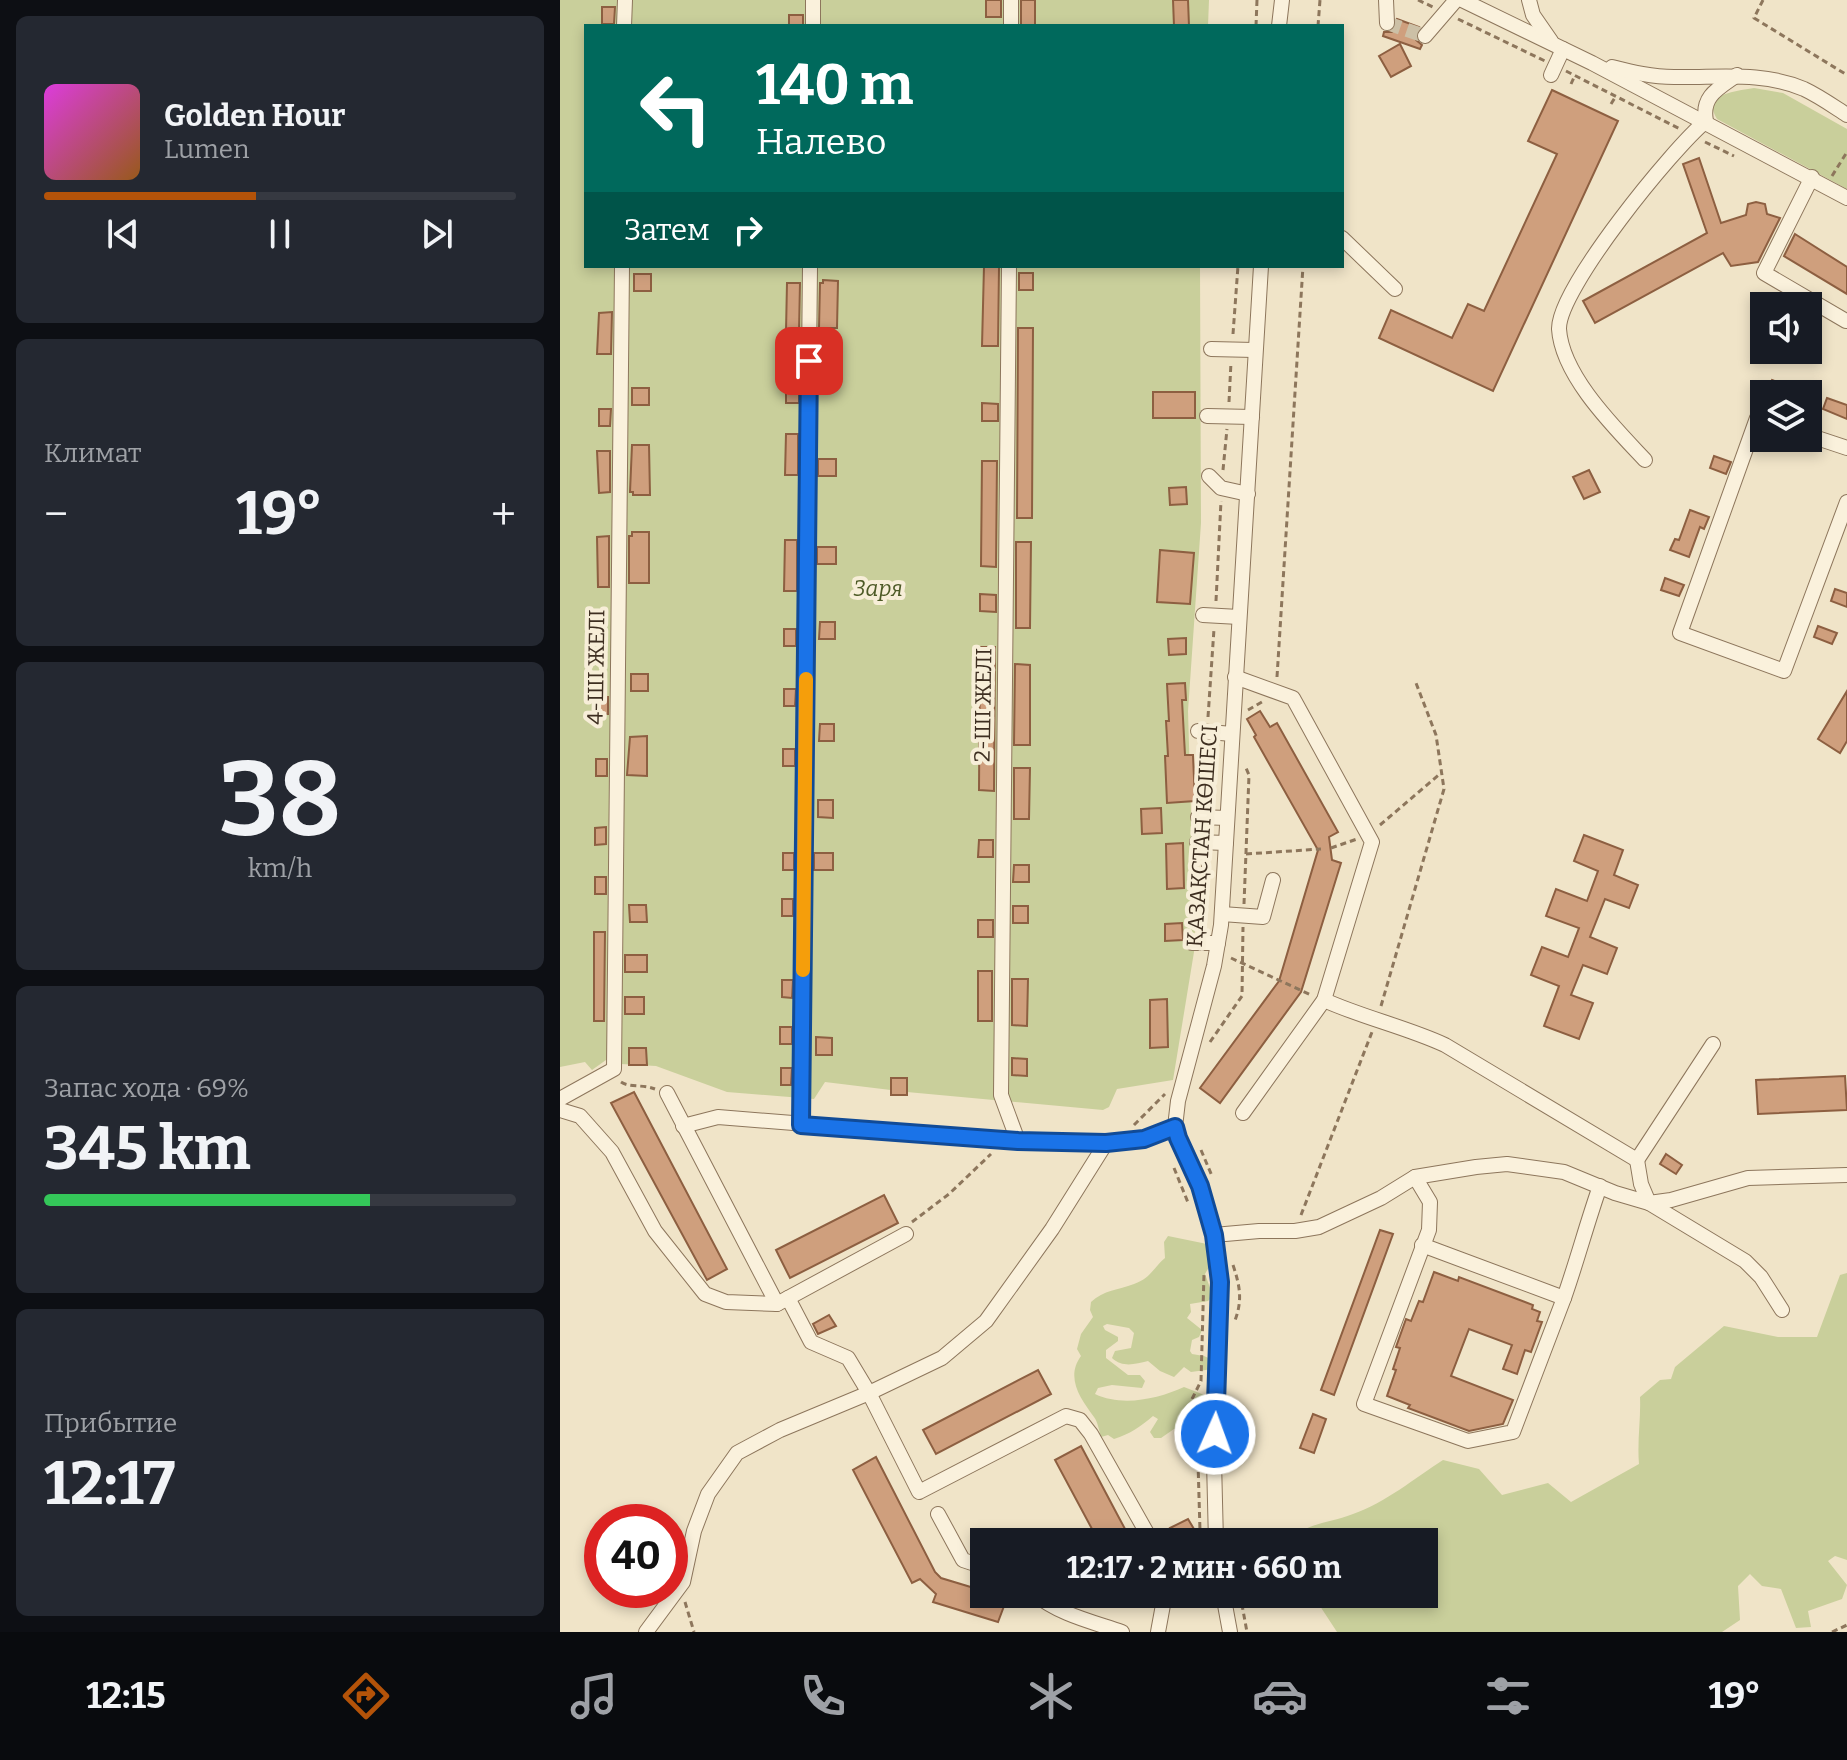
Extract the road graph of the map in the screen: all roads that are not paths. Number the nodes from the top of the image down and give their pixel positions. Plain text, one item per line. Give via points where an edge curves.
1 (625, 0) edge
2 (813, 0) edge
3 (1011, 0) edge
4 (1282, 0) edge
5 (1386, 0) edge
6 (1456, 0) edge
7 (1462, 0) edge
8 (1529, 0) edge
9 (1387, 23) dead end
10 (624, 24) edge
11 (813, 24) edge
12 (1011, 24) edge
13 (1279, 24) edge
14 (1425, 36) dead end
15 (1558, 46) junction
16 (1592, 63) junction
17 (1553, 70) road end
18 (1737, 75) junction
19 (1847, 115) edge
20 (1706, 121) junction
21 (1812, 177) junction
22 (1847, 198) edge
23 (1344, 240) edge
24 (622, 268) edge
25 (810, 268) edge
26 (1009, 268) edge
27 (1261, 268) edge
28 (1395, 289) dead end
29 (1846, 321) edge
30 (1211, 349) dead end
31 (1254, 350) junction
32 (1207, 416) dead end
33 (1252, 417) junction
34 (1750, 438) edge
35 (1822, 440) edge
36 (1847, 448) edge
37 (1645, 460) dead end
38 (1209, 476) dead end
39 (1248, 494) junction
40 (1847, 502) edge
41 (1203, 615) dead end
42 (1239, 617) junction
43 (1235, 677) junction
44 (1198, 731) dead end
45 (1232, 734) junction
46 (1198, 817) dead end
47 (1227, 818) junction
48 (1197, 842) dead end
49 (1226, 843) junction
50 (1273, 880) dead end
51 (1222, 914) junction
52 (1192, 943) dead end
53 (1217, 947) junction
54 (1324, 1000) junction
55 (1713, 1044) dead end
56 (667, 1093) road end
57 (560, 1099) edge
58 (560, 1110) edge
59 (1243, 1113) dead end
60 (801, 1125) junction
61 (683, 1126) junction
62 (1175, 1127) junction
63 (1012, 1140) junction
64 (1106, 1143) junction
65 (1637, 1160) junction
66 (1847, 1162) edge
67 (1847, 1175) edge
68 (1829, 1176) junction
69 (1415, 1177) junction
70 (1600, 1186) junction
71 (1649, 1203) junction
72 (906, 1234) road end
73 (1214, 1235) junction
74 (1422, 1245) junction
75 (1564, 1298) junction
76 (782, 1301) junction
77 (1782, 1310) dead end
78 (869, 1393) junction
79 (938, 1514) dead end
80 (1144, 1528) edge
81 (1216, 1528) edge
82 (970, 1562) edge
83 (1058, 1608) edge
84 (1162, 1608) edge
85 (1226, 1608) edge
86 (646, 1632) edge
87 (1122, 1632) edge
88 (1158, 1632) edge
89 (1230, 1632) edge

1 - 10 street
2 - 11 street
3 - 12 street
4 - 13 street
5 - 9 street
6 - 14 street
7 - 15 street
8 - 15 street via 1533,15
15 - 16 street
15 - 17 street
16 - 18 street via 1646,76
16 - 20 street
18 - 19 street via 1805,89
18 - 20 street via 1710,96
20 - 21 street
20 - 37 street via 1643,189 1562,313 1559,330 1580,384
21 - 22 street
21 - 29 street via 1764,273
23 - 28 street
24 - 57 street, 4-ШІ ЖЕЛІ via 614,1069
25 - 60 street
26 - 63 street, 2-ШІ ЖЕЛІ via 1001,1095
27 - 31 street, ҚАЗАҚСТАН КӨШЕСІ
30 - 31 street
31 - 33 street, ҚАЗАҚСТАН КӨШЕСІ
32 - 33 street
33 - 39 street, ҚАЗАҚСТАН КӨШЕСІ
34 - 40 street via 1680,633 1784,671
35 - 36 street
38 - 39 street via 1221,488
39 - 42 street, ҚАЗАҚСТАН КӨШЕСІ
41 - 42 street
42 - 43 street, ҚАЗАҚСТАН КӨШЕСІ
43 - 45 street, ҚАЗАҚСТАН КӨШЕСІ
43 - 54 street via 1293,698 1372,842
44 - 45 street
45 - 47 street, ҚАЗАҚСТАН КӨШЕСІ
46 - 47 street
47 - 49 street, ҚАЗАҚСТАН КӨШЕСІ
48 - 49 street
49 - 51 street, ҚАЗАҚСТАН КӨШЕСІ
50 - 51 street via 1263,917
51 - 53 street, ҚАЗАҚСТАН КӨШЕСІ
52 - 53 street
53 - 62 street, ҚАЗАҚСТАН КӨШЕСІ
54 - 59 street
54 - 65 street via 1445,1045
55 - 65 street
56 - 61 street
58 - 76 street via 580,1116 612,1152 655,1231 705,1294 726,1302
60 - 61 street via 718,1117
60 - 63 street
61 - 76 street
62 - 64 street via 1144,1139
62 - 73 street
63 - 64 street
64 - 78 street via 986,1321 942,1358
65 - 71 street
66 - 68 street
67 - 68 street
68 - 71 street via 1748,1178
69 - 70 street via 1507,1164 1564,1172
69 - 73 street via 1319,1227
69 - 74 street via 1430,1202 1429,1230
70 - 71 street
70 - 75 street
71 - 77 street via 1745,1261
72 - 76 street
73 - 81 street via 1220,1282
74 - 75 street
74 - 75 street via 1364,1404 1468,1441 1513,1432
76 - 78 street via 811,1342 848,1358
78 - 80 street via 919,1492 1066,1416 1080,1420
78 - 86 street via 737,1453 708,1494 683,1582
79 - 82 street via 963,1560
83 - 87 street
84 - 88 street
85 - 89 street

